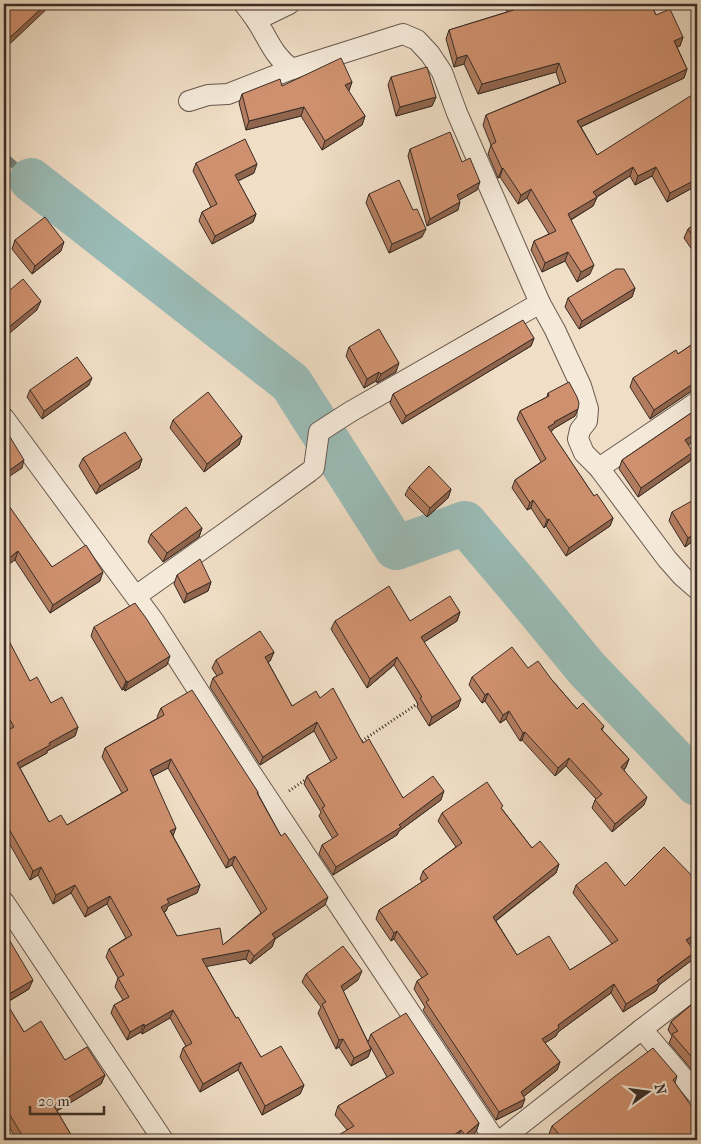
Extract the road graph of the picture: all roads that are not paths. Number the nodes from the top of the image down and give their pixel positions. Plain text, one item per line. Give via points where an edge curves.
1 (244, 4) edge
2 (289, 4) edge
3 (256, 20) junction
4 (292, 69) junction
5 (189, 101) dead end
6 (540, 303) junction
7 (697, 402) edge
8 (4, 418) edge
9 (598, 468) junction
10 (697, 589) edge
11 (136, 596) junction
12 (4, 902) edge
13 (697, 987) edge
14 (642, 1029) junction
15 (697, 1094) edge
16 (163, 1140) edge
17 (495, 1140) edge
18 (501, 1140) edge

1 - 3 street
2 - 3 street
3 - 4 street via 283,63
4 - 5 street via 228,94 208,95
4 - 6 street via 403,34 417,40 442,72
6 - 9 street via 581,386 588,409 578,439 584,453
6 - 11 street via 321,430 314,468 310,472
7 - 9 street
8 - 11 street
9 - 10 street via 667,559
11 - 17 street
12 - 16 street
13 - 14 street
14 - 15 street
14 - 18 street

